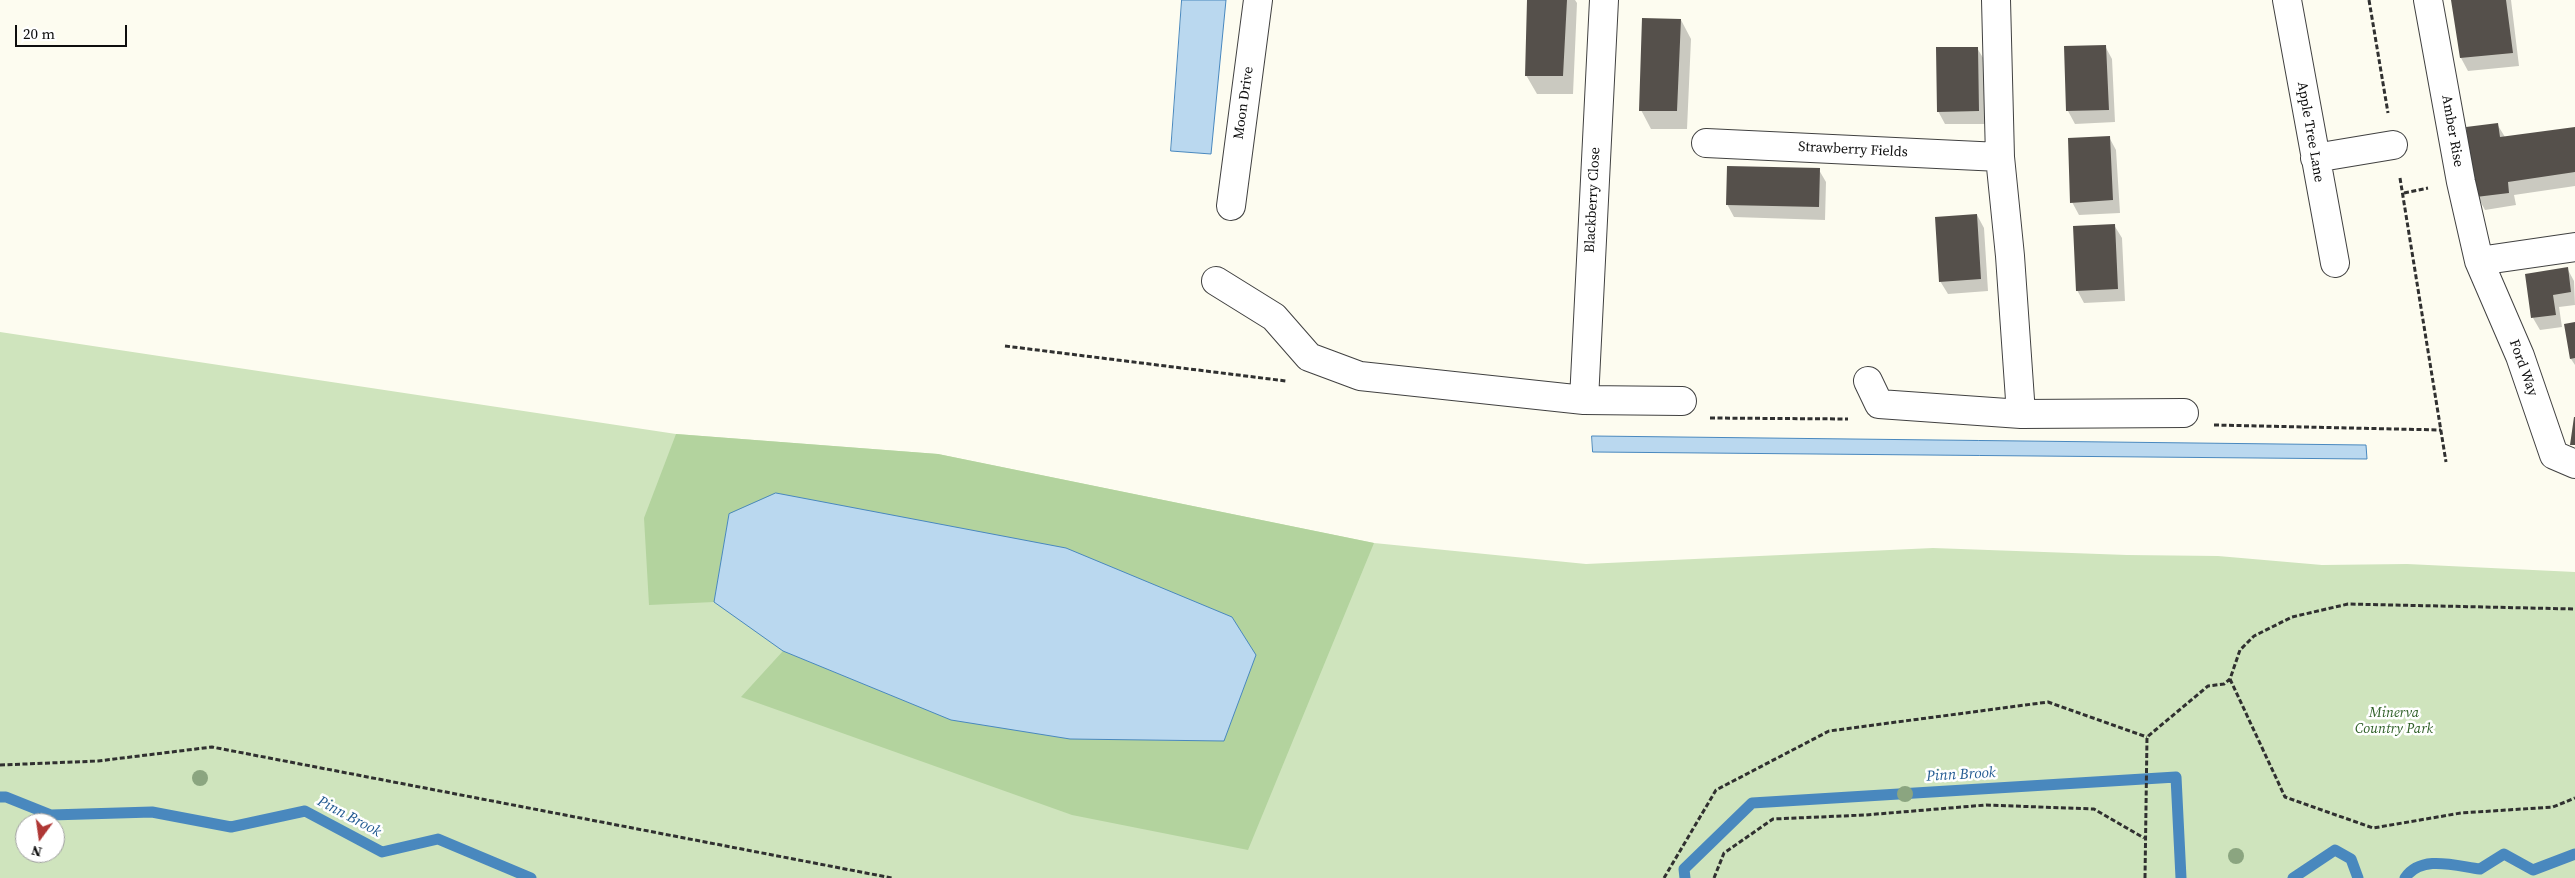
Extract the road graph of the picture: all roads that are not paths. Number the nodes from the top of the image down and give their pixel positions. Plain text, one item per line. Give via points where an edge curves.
1 (1258, 0) edge
2 (1604, 0) edge
3 (1996, 0) edge
4 (2287, 0) edge
5 (2428, 0) edge
6 (1706, 142) dead end
7 (2393, 145) road end
8 (2000, 157) junction
9 (2314, 158) junction
10 (1231, 206) dead end
11 (2575, 247) edge
12 (2479, 262) junction
13 (2335, 264) dead end
14 (1216, 281) dead end
15 (1868, 381) dead end
16 (1584, 400) junction
17 (1682, 401) dead end
18 (2184, 412) dead end
19 (2021, 414) junction
20 (2575, 464) edge

1 - 10 street, Moon Drive
2 - 16 street, Blackberry Close
3 - 8 street
4 - 9 street, Apple Tree Lane
5 - 12 street, Amber Rise
6 - 8 street, Strawberry Fields
7 - 9 street
8 - 19 street
9 - 13 street, Apple Tree Lane
11 - 12 street
12 - 20 street, Ford Way via 2520,356 2554,455
14 - 16 street via 1274,317 1309,357 1360,376
15 - 19 street via 1879,404
16 - 17 street
18 - 19 street

